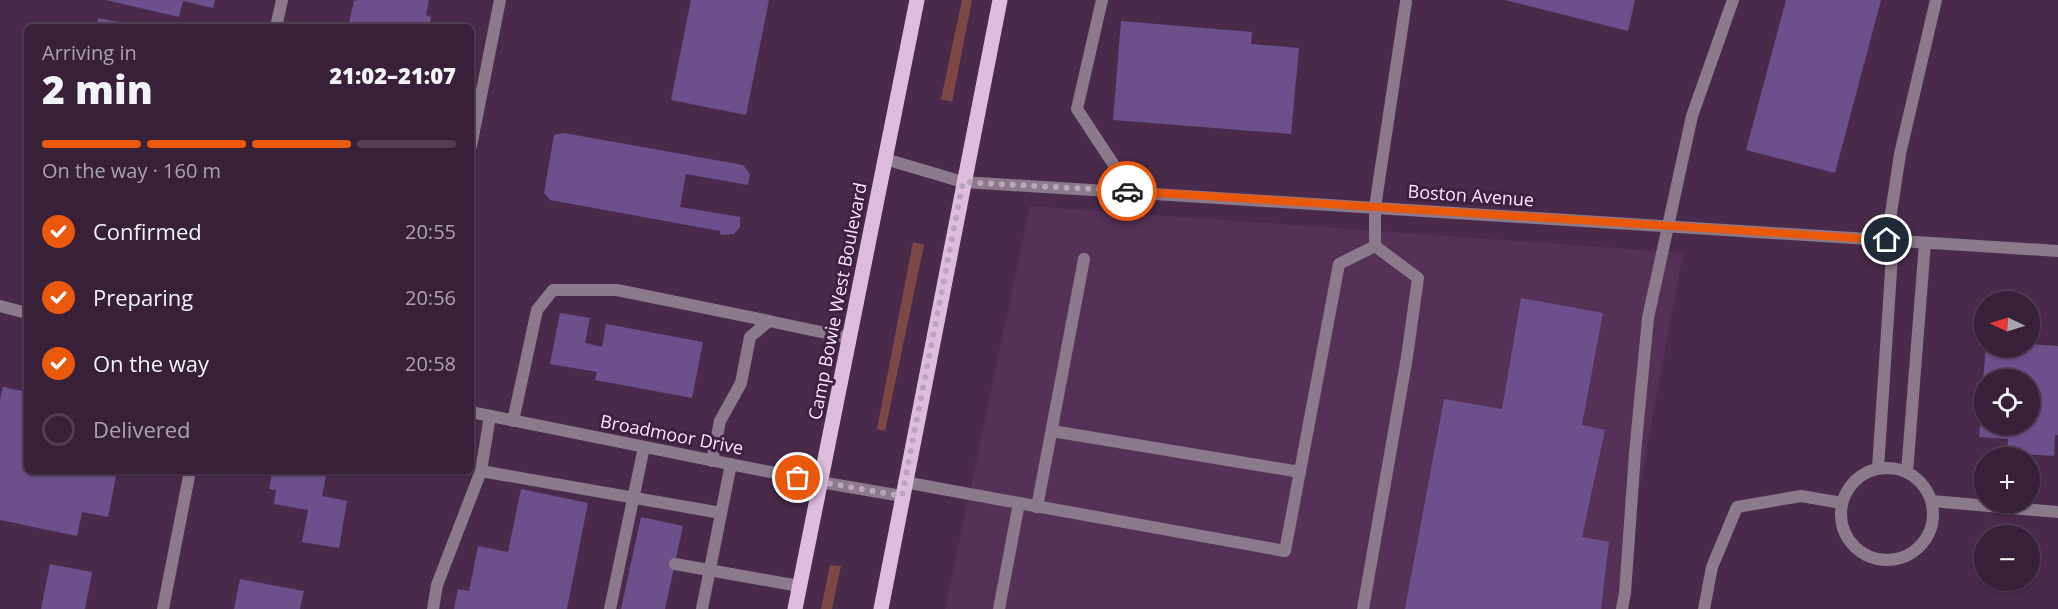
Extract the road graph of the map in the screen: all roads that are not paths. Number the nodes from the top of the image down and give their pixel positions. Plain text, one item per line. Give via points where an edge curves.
1 (282, 0) edge
2 (500, 0) edge
3 (917, 0) edge
4 (1000, 0) edge
5 (1102, 0) edge
6 (1404, 0) edge
7 (1732, 0) edge
8 (1936, 0) edge
9 (277, 24) edge
10 (474, 131) edge
11 (885, 159) junction
12 (963, 182) junction
13 (1131, 191) junction
14 (1375, 207) junction
15 (1667, 226) junction
16 (1890, 241) junction
17 (1925, 243) junction
18 (1375, 246) junction
19 (2058, 251) edge
20 (1084, 259) dead end
21 (0, 306) edge
22 (24, 312) edge
23 (769, 321) junction
24 (849, 338) junction
25 (474, 413) edge
26 (490, 416) junction
27 (513, 421) junction
28 (1052, 431) junction
29 (644, 447) junction
30 (712, 461) junction
31 (731, 464) junction
32 (1878, 468) junction
33 (482, 471) junction
34 (1300, 472) junction
35 (1907, 472) junction
36 (189, 474) edge
37 (820, 482) junction
38 (903, 489) junction
39 (634, 498) junction
40 (1932, 501) junction
41 (1019, 503) junction
42 (1842, 503) junction
43 (1037, 507) junction
44 (2058, 512) edge
45 (721, 513) junction
46 (675, 564) dead end
47 (710, 570) junction
48 (799, 586) junction
49 (615, 603) edge
50 (163, 609) edge
51 (433, 609) edge
52 (702, 609) edge
53 (795, 609) edge
54 (881, 609) edge
55 (999, 609) edge
56 (1363, 609) edge
57 (1622, 609) edge
58 (1704, 609) edge

1 - 9 street
2 - 10 street
3 - 11 main road, Camp Bowie West Boulevard
4 - 12 main road
5 - 13 street via 1077,108
6 - 14 street
7 - 15 street via 1692,116
8 - 16 street via 1900,154
11 - 12 street, Boston Avenue
11 - 24 main road, Camp Bowie West Boulevard
12 - 13 street, Boston Avenue
12 - 38 main road
13 - 14 street, Boston Avenue
14 - 15 street, Boston Avenue
14 - 18 street
15 - 16 street, Boston Avenue
15 - 57 street via 1648,318
16 - 17 street, Boston Avenue
16 - 32 street
17 - 19 street, Boston Avenue
17 - 35 street
18 - 34 street via 1339,264
18 - 56 street via 1418,278
20 - 28 street
21 - 22 street
23 - 24 street
23 - 27 street via 617,290 553,290 537,310
23 - 30 street via 750,337 741,383 720,421
24 - 37 main road, Camp Bowie West Boulevard
25 - 26 street, Broadmoor Drive
26 - 27 street, Broadmoor Drive
26 - 33 street
27 - 29 street, Broadmoor Drive
28 - 34 street
28 - 43 street
29 - 30 street, Broadmoor Drive
29 - 39 street
30 - 31 street, Broadmoor Drive
31 - 37 street, Broadmoor Drive
31 - 45 street
32 - 35 street
32 - 42 street via 1857,478
33 - 39 street
33 - 51 street via 437,585
34 - 43 street, Broadmoor Drive via 1286,551
35 - 40 street via 1925,487
36 - 50 street
37 - 38 street, Broadmoor Drive
37 - 48 main road, Camp Bowie West Boulevard
38 - 41 street, Broadmoor Drive
38 - 54 main road
39 - 45 street
39 - 49 street via 627,556
40 - 42 street via 1930,531 1911,554 1896,560 1866,555 1854,546 1841,519
40 - 44 street
41 - 43 street, Broadmoor Drive
41 - 55 street
42 - 58 street via 1802,496 1737,507 1712,567
45 - 47 street
46 - 47 street
47 - 48 street
47 - 52 street
48 - 53 main road, Camp Bowie West Boulevard

